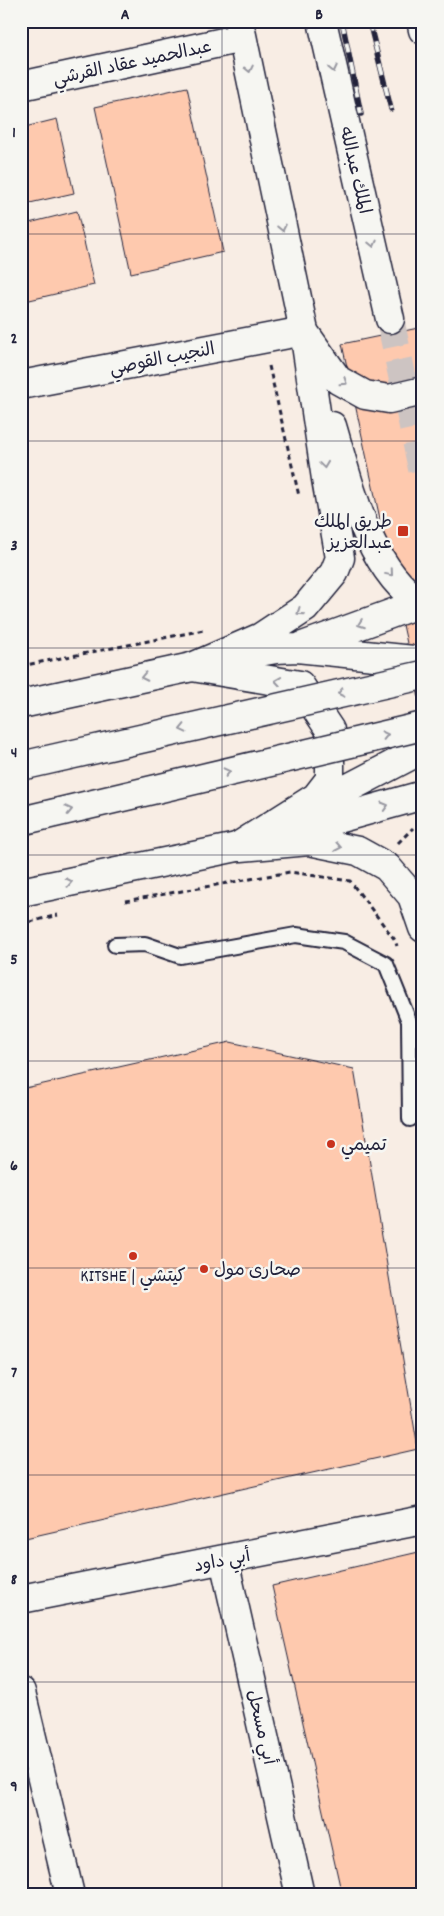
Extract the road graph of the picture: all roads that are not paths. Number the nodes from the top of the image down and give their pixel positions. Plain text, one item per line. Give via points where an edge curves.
1 (322, 21) edge
2 (421, 21) edge
3 (240, 30) edge
4 (423, 30) edge
5 (21, 86) edge
6 (390, 319) tunnel mouth
7 (304, 331) junction
8 (21, 385) edge
9 (423, 392) edge
10 (422, 603) edge
11 (297, 648) junction
12 (423, 661) edge
13 (192, 667) junction
14 (423, 675) edge
15 (21, 704) edge
16 (423, 726) edge
17 (423, 748) edge
18 (21, 766) edge
19 (423, 795) edge
20 (21, 821) edge
21 (237, 847) junction
22 (21, 892) edge
23 (423, 928) edge
24 (114, 945) dead end
25 (410, 1119) dead end
26 (423, 1520) edge
27 (224, 1560) junction
28 (21, 1600) edge
29 (21, 1692) edge
30 (70, 1895) edge
31 (300, 1895) edge

1 -> 6 main road, الملك عبدالله
2 - 4 main road
3 - 5 main road, عبدالحميد عقاد القرشي
3 -> 7 main road
7 - 8 main road, النجيب القوصي
7 -> 9 main road via 338,380 365,395 389,399
7 -> 10 main road via 357,511 386,570
7 -> 13 main road via 340,558 334,573 306,608 261,637
10 -> 11 main road
11 - 12 main road
11 - 13 main road via 250,653
13 -> 15 main road
21 -> 13 main road via 316,797 330,779 330,730 300,685
14 -> 18 main road, bridge
20 -> 16 main road, bridge
17 - 21 main road
21 -> 19 main road
22 -> 21 main road
21 -> 23 main road via 309,842 358,851 387,867 412,896
24 - 25 lane via 145,944 180,956 296,935 344,942 386,964 409,1020
26 - 27 main road, أبي داود
27 - 28 main road, أبي داود
27 - 31 main road, أبي مسحل
29 - 30 main road

